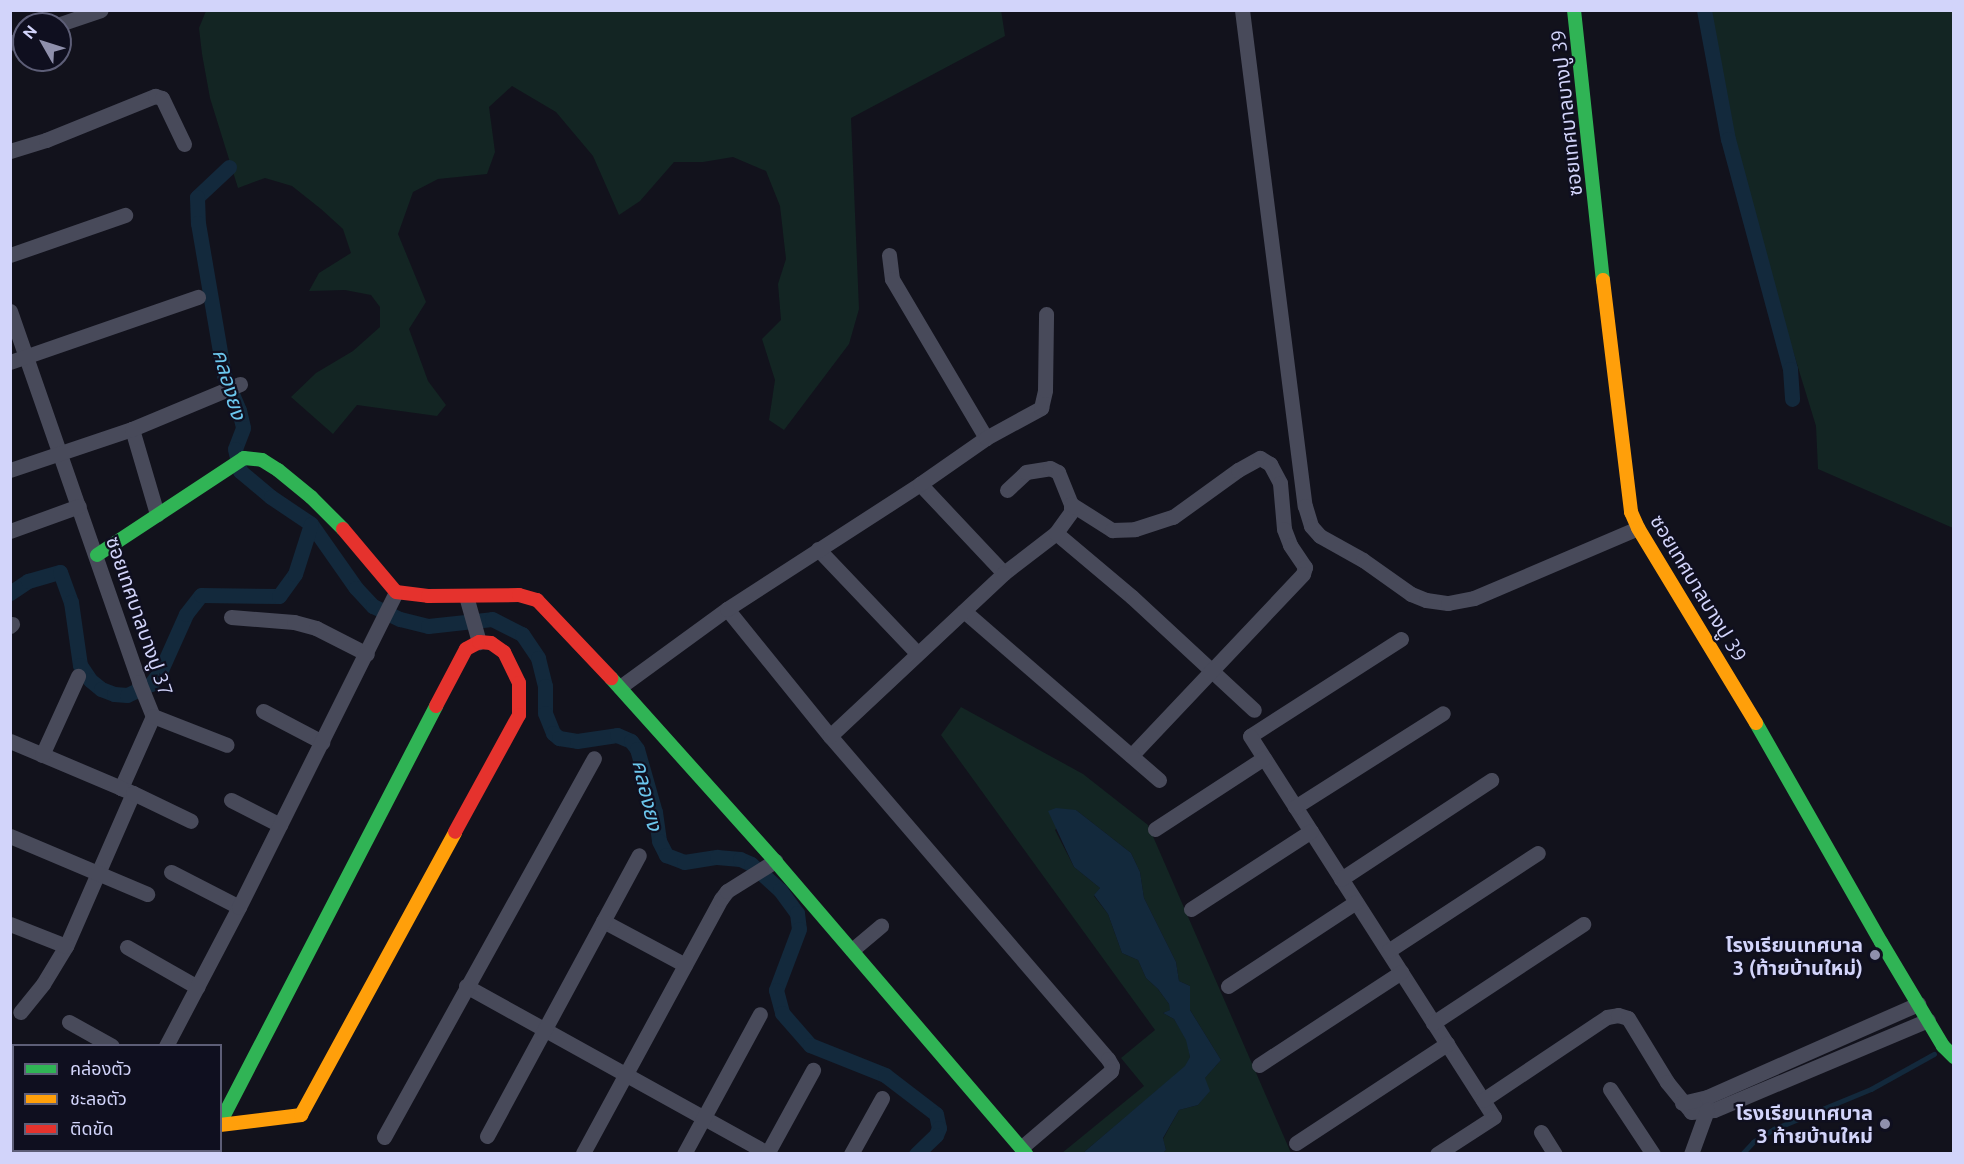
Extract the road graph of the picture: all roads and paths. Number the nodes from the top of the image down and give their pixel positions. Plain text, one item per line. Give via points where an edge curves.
1 (101, 10) edge
2 (1242, 10) edge
3 (1574, 10) edge
4 (72, 20) edge
5 (184, 144) dead end
6 (10, 151) edge
7 (125, 215) dead end
8 (10, 255) edge
9 (889, 255) dead end
10 (198, 297) dead end
11 (10, 311) edge
12 (1046, 314) dead end
13 (26, 357) junction
14 (10, 362) edge
15 (234, 387) dead end
16 (132, 429) junction
17 (986, 438) junction
18 (61, 453) junction
19 (10, 470) edge
20 (920, 484) junction
21 (1006, 490) dead end
22 (1071, 504) junction
23 (79, 506) junction
24 (157, 514) junction
25 (1638, 528) junction
26 (10, 531) edge
27 (1056, 533) junction
28 (818, 549) junction
29 (97, 555) junction
30 (1004, 573) junction
31 (466, 596) junction
32 (391, 603) junction
33 (727, 609) junction
34 (964, 611) junction
35 (231, 617) dead end
36 (1401, 639) dead end
37 (479, 642) junction
38 (917, 652) junction
39 (367, 654) junction
40 (1212, 673) junction
41 (78, 676) dead end
42 (620, 687) junction
43 (1254, 710) dead end
44 (263, 711) dead end
45 (1443, 713) dead end
46 (153, 716) junction
47 (830, 736) junction
48 (10, 741) edge
49 (322, 742) junction
50 (227, 745) dead end
51 (42, 755) junction
52 (1131, 756) junction
53 (594, 758) dead end
54 (1264, 758) junction
55 (1159, 780) dead end
56 (1491, 780) dead end
57 (127, 791) junction
58 (231, 800) dead end
59 (1295, 807) junction
60 (191, 821) dead end
61 (280, 825) junction
62 (1155, 829) dead end
63 (1311, 831) junction
64 (10, 836) edge
65 (1538, 853) dead end
66 (639, 855) dead end
67 (772, 864) junction
68 (99, 872) junction
69 (171, 872) dead end
70 (1341, 879) junction
71 (147, 894) dead end
72 (1356, 902) junction
73 (239, 907) junction
74 (1191, 909) dead end
75 (603, 921) junction
76 (10, 924) edge
77 (1583, 924) dead end
78 (881, 926) dead end
79 (66, 946) junction
80 (127, 947) dead end
81 (852, 950) junction
82 (1388, 951) junction
83 (685, 965) junction
84 (1401, 972) junction
85 (466, 986) junction
86 (1228, 986) dead end
87 (197, 987) junction
88 (1918, 1004) junction
89 (20, 1012) dead end
90 (760, 1014) dead end
91 (1928, 1020) junction
92 (69, 1022) dead end
93 (1433, 1023) junction
94 (545, 1029) junction
95 (108, 1044) edge
96 (167, 1044) edge
97 (1448, 1044) junction
98 (1953, 1057) edge
99 (1258, 1065) dead end
100 (813, 1070) dead end
101 (625, 1074) junction
102 (1610, 1089) dead end
103 (882, 1098) dead end
104 (1483, 1100) junction
105 (1682, 1103) junction
106 (1707, 1110) junction
107 (704, 1118) junction
108 (222, 1120) edge
109 (222, 1124) edge
110 (1541, 1132) dead end
111 (487, 1136) dead end
112 (384, 1137) dead end
113 (1296, 1143) dead end
114 (1023, 1151) edge
115 (582, 1153) edge
116 (768, 1153) edge
117 (684, 1154) edge
118 (851, 1154) edge
119 (1437, 1154) edge
120 (1555, 1154) edge
121 (1653, 1154) edge
122 (1692, 1154) edge

1 - 4 street
2 - 25 street via 1303,495 1311,526 1320,536 1411,594 1448,603 1474,598
3 - 25 street, ซอยเทศบาลบางปู 39 via 1628,498
5 - 6 street via 162,98 155,96
7 - 8 street
9 - 17 street via 892,279
10 - 13 street
11 - 13 street, ซอยเทศบาลบางปู 37
12 - 17 street via 1044,404
13 - 14 street
13 - 18 street, ซอยเทศบาลบางปู 37
15 - 16 street
16 - 18 street
16 - 24 street
17 - 20 street
18 - 19 street
18 - 23 street, ซอยเทศบาลบางปู 37
20 - 28 street
20 - 30 street
21 - 22 street via 1026,472 1050,468 1058,472
22 - 27 street via 1071,512
22 - 40 street via 1112,530 1135,529 1173,517 1255,459 1270,464 1283,495 1284,529 1305,570
23 - 26 street
23 - 29 street, ซอยเทศบาลบางปู 37
24 - 29 street
24 - 32 street via 226,467 244,458 262,460 311,497 349,535
25 - 88 street, ซอยเทศบาลบางปู 39 via 1727,673
27 - 30 street
27 - 40 street via 1132,597
28 - 33 street
28 - 38 street
29 - 46 street, ซอยเทศบาลบางปู 37
30 - 34 street
31 - 32 street via 428,596
31 - 37 street
31 - 42 street via 519,595 537,600
32 - 39 street
33 - 42 street
33 - 47 street
34 - 38 street
34 - 52 street
35 - 39 street via 294,622 316,628
36 - 54 street via 1250,736
37 - 108 street via 466,649
37 - 109 street via 504,652 519,683 519,715 301,1115
38 - 47 street
39 - 49 street
40 - 43 street
40 - 52 street
41 - 51 street
42 - 67 street
44 - 49 street
45 - 59 street
46 - 50 street
46 - 57 street, ซอยเทศบาลบางปู 37
47 - 114 street via 1112,1066 1107,1075
48 - 51 street
49 - 61 street
51 - 57 street
52 - 55 street
53 - 85 street
54 - 59 street
54 - 62 street
56 - 70 street
57 - 60 street
57 - 68 street, ซอยเทศบาลบางปู 37
58 - 61 street
59 - 63 street
61 - 73 street
63 - 70 street
63 - 74 street
64 - 68 street
65 - 82 street
66 - 75 street
67 - 81 street
67 - 83 street via 727,891
68 - 71 street
68 - 79 street, ซอยเทศบาลบางปู 37
69 - 73 street
70 - 72 street
72 - 82 street
72 - 86 street
73 - 87 street
75 - 83 street
75 - 94 street
76 - 79 street
77 - 93 street
78 - 81 street
79 - 89 street, ซอยเทศบาลบางปู 37
80 - 87 street
81 - 114 street
82 - 84 street
83 - 101 street
84 - 93 street
84 - 99 street
85 - 94 street
85 - 112 street
87 - 96 street
88 - 91 street, ซอยเทศบาลบางปู 39
88 - 105 street via 1707,1096
90 - 107 street
91 - 98 street, ซอยเทศบาลบางปู 39
91 - 106 street
92 - 95 street
93 - 97 street
94 - 101 street
94 - 111 street
97 - 104 street
97 - 113 street
100 - 116 street
101 - 107 street
101 - 115 street
102 - 121 street
103 - 118 street
104 - 105 street via 1607,1017 1618,1015 1628,1018
104 - 119 street via 1494,1117
105 - 106 street via 1691,1112
106 - 122 street
107 - 116 street
107 - 117 street
110 - 120 street

